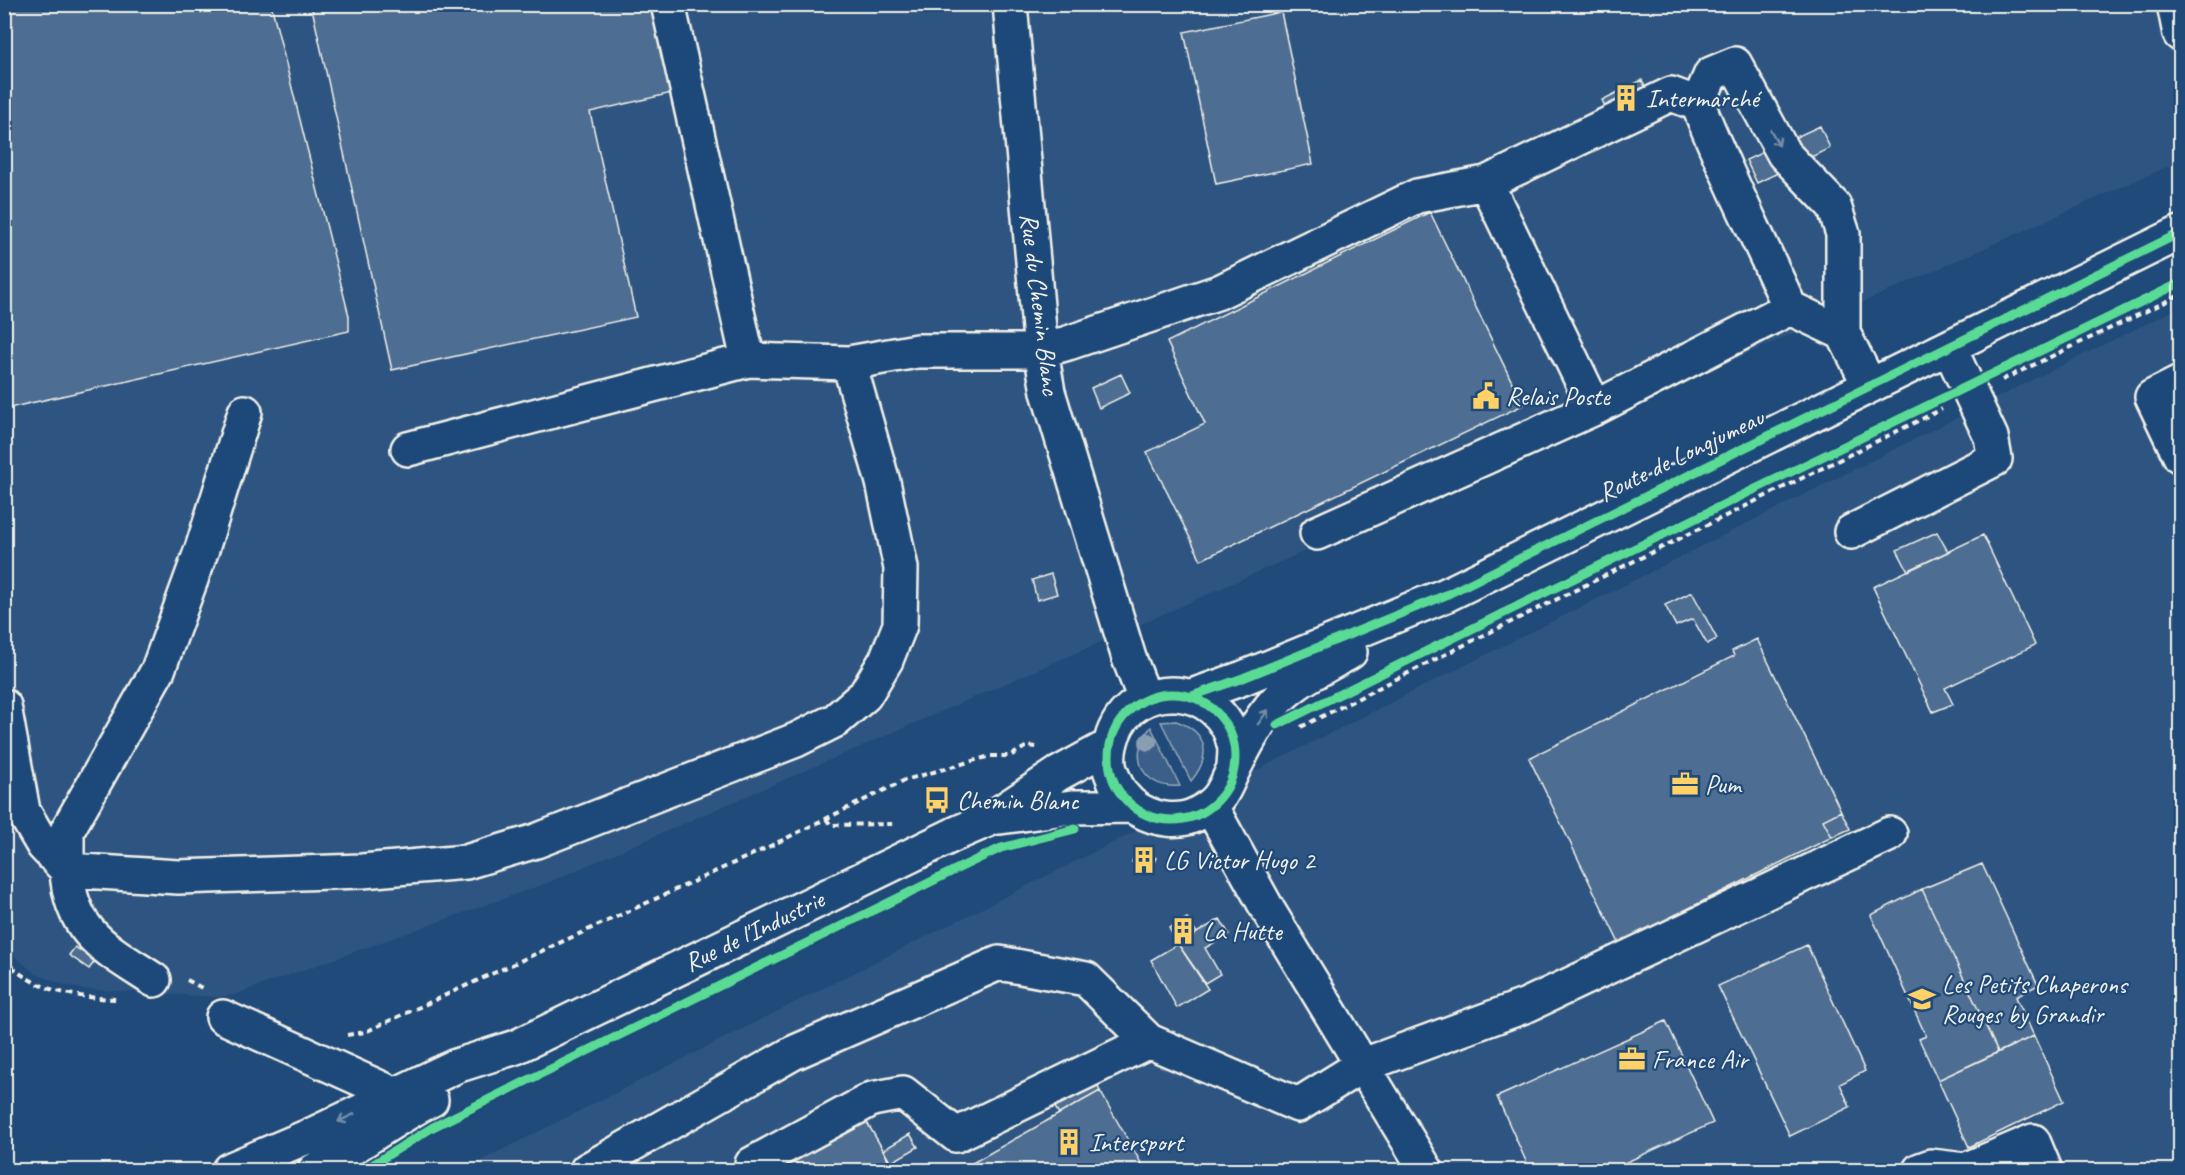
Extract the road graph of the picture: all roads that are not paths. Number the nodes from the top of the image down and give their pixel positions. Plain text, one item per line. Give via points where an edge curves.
1 (668, 4) edge
2 (1010, 4) edge
3 (2174, 4) edge
4 (2181, 34) edge
5 (1698, 104) junction
6 (1486, 183) junction
7 (2176, 233) edge
8 (1790, 308) junction
9 (1843, 333) junction
10 (1948, 347) junction
11 (1041, 351) junction
12 (748, 360) junction
13 (849, 363) junction
14 (2181, 383) edge
15 (1870, 386) junction
16 (1595, 408) junction
17 (245, 412) dead end
18 (408, 449) dead end
19 (2181, 456) edge
20 (1851, 532) dead end
21 (1317, 533) dead end
22 (1446, 595) junction
23 (1192, 696) junction
24 (1145, 699) junction
25 (4, 706) edge
26 (1109, 746) junction
27 (1234, 767) junction
28 (1131, 806) junction
29 (1211, 807) junction
30 (992, 818) junction
31 (1890, 834) dead end
32 (66, 870) junction
33 (142, 990) road end
34 (223, 1017) road end
35 (1149, 1041) junction
36 (516, 1047) junction
37 (1361, 1066) junction
38 (396, 1095) junction
39 (752, 1164) dead end
40 (229, 1170) edge
41 (315, 1170) edge
42 (587, 1170) edge
43 (1426, 1170) edge
44 (1920, 1170) edge
45 (2045, 1170) edge

1 - 12 street
2 - 11 street, Rue du Chemin Blanc
3 - 4 street
5 - 6 street via 1671,94
5 - 8 street
5 -> 9 street via 1711,74 1735,64 1784,154 1834,206 1844,234
6 - 11 street via 1417,196 1219,292
6 - 16 street
7 - 10 street, Route de Longjumeau
8 - 9 street
8 - 16 street
9 - 15 street
10 - 15 street, Route de Longjumeau
10 - 20 street via 1991,437 1995,459
11 - 13 street via 917,351
11 - 24 street, Rue du Chemin Blanc via 1048,392
12 - 13 street
12 - 18 street
13 - 32 street via 883,482 901,568 900,625 886,660 865,695 836,720 796,740 536,842 466,862 362,871 178,877
14 - 19 street via 2152,397
15 - 22 street, Route de Longjumeau
16 - 21 street
17 - 32 street via 202,549 158,670 67,831
22 - 23 street, Route de Longjumeau
27 -> 22 street, Route de Longjumeau via 1267,711 1287,690
23 - 24 street, Route de Longjumeau via 1171,693
23 - 27 street, Route de Longjumeau via 1212,707 1226,724 1234,745
24 - 26 street, Route de Longjumeau via 1130,708 1116,725
25 - 32 street via 22,811 43,845
26 - 28 street, Route de Longjumeau via 1109,769 1117,789
26 - 30 street, Rue de l'Industrie
27 - 29 street, Route de Longjumeau via 1227,788
28 - 29 street via 1151,817 1172,820 1194,816
28 - 30 street, Rue de l'Industrie via 1072,807
29 - 37 street
30 - 36 street, Rue de l'Industrie
31 - 37 street via 1527,1005
32 - 33 street via 77,916
34 - 38 street
35 - 37 street via 1298,1105
35 - 39 street via 956,1135 903,1093 872,1099
35 - 42 street via 1086,980 999,963 793,1053
36 - 38 street, Rue de l'Industrie via 456,1066
36 - 41 street, Rue de l'Industrie via 471,1079 421,1104
37 - 43 street
38 -> 40 street, Rue de l'Industrie
44 - 45 street via 1931,1166 1965,1170 2033,1141

